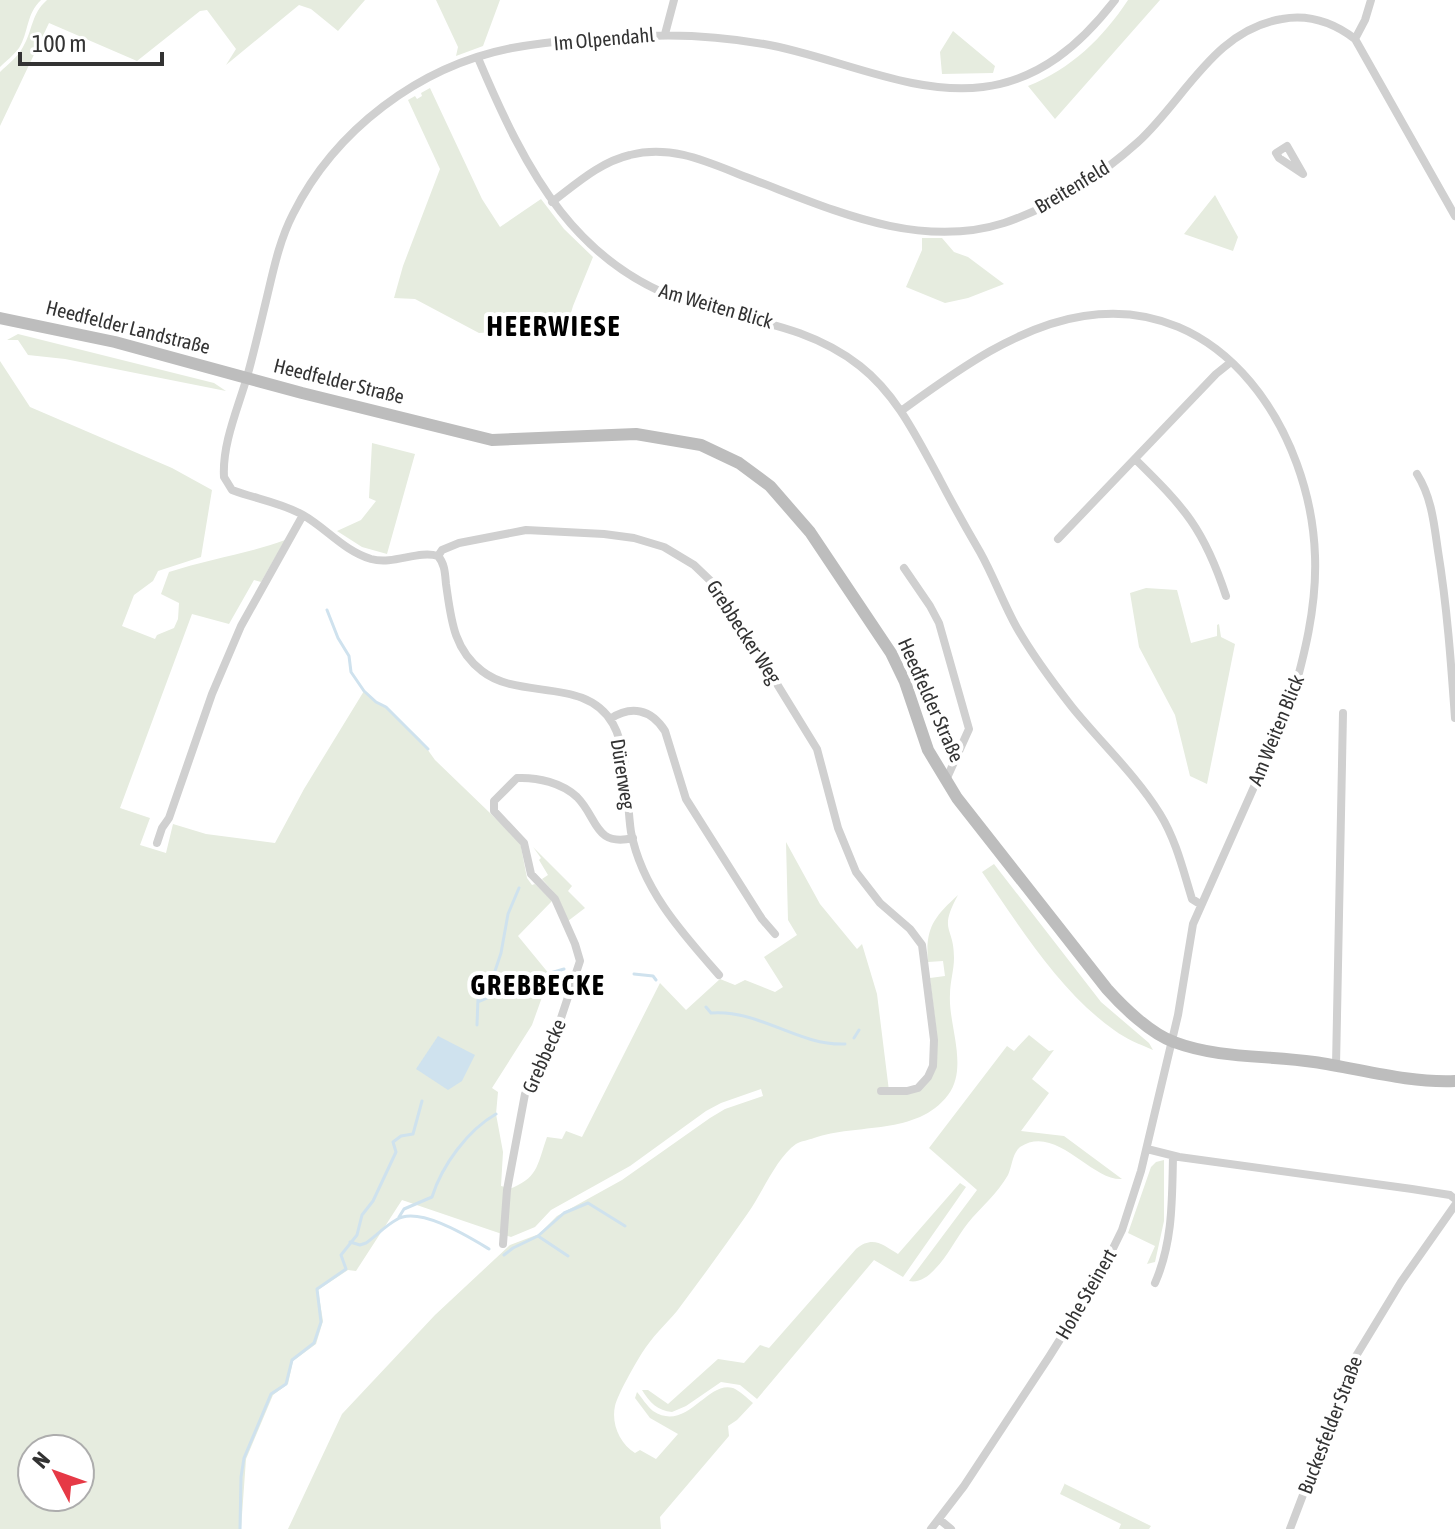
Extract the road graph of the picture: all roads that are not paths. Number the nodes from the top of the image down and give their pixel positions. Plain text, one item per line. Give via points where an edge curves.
1 (674, 0) edge
2 (1115, 0) edge
3 (1371, 0) edge
4 (665, 34) junction
5 (1355, 39) junction
6 (478, 58) junction
7 (552, 202) junction
8 (1455, 216) edge
9 (0, 318) edge
10 (1231, 362) junction
11 (247, 378) junction
12 (901, 411) junction
13 (1135, 459) junction
14 (1417, 474) dead end
15 (303, 515) junction
16 (1058, 539) dead end
17 (438, 556) junction
18 (904, 568) dead end
19 (1226, 596) dead end
20 (1343, 713) dead end
21 (1455, 718) edge
22 (610, 719) junction
23 (946, 781) junction
24 (633, 838) junction
25 (157, 843) dead end
26 (1200, 904) junction
27 (775, 934) dead end
28 (719, 975) dead end
29 (1171, 1041) junction
30 (1336, 1066) junction
31 (1455, 1081) edge
32 (881, 1091) dead end
33 (1147, 1149) junction
34 (1173, 1156) junction
35 (1455, 1203) edge
36 (503, 1244) dead end
37 (1155, 1283) dead end
38 (939, 1519) junction
39 (931, 1529) edge
40 (951, 1529) edge
41 (1290, 1529) edge

1 - 4 street
2 - 4 street, Im Olpendahl via 1063,54 1020,77 972,88 917,83 766,44
3 - 5 street
4 - 6 street, Im Olpendahl via 580,39
5 - 7 street, Breitenfeld via 1332,24 1305,18 1269,21 1243,31 1213,55 1139,140 1095,177 1037,210 990,226 923,231 870,222 666,151 616,160
5 - 8 street
6 - 7 street, Am Weiten Blick
6 - 11 street, Im Olpendahl via 401,93 361,124 316,176 284,233
7 - 12 street, Am Weiten Blick via 587,241 644,284 827,344 869,374
9 - 11 main road, Heedfelder Landstraße
10 - 12 street, Am Weiten Blick via 1205,340 1157,319 1086,315 1019,338
10 - 13 street
10 - 26 street, Am Weiten Blick via 1264,398 1297,460 1313,532 1315,582 1308,637 1290,706
11 - 15 street, Grebbecker Weg via 225,480 232,490
11 - 23 main road, Heedfelder Straße via 492,440 636,434 701,445 739,463 792,509 872,621 897,664 928,750
12 - 26 street, Am Weiten Blick via 1018,628 1072,707 1161,816 1192,899
13 - 16 street
13 - 19 street via 1195,523
14 - 21 street via 1428,492 1438,547
15 - 17 street, Grebbecker Weg via 367,558
15 - 25 street via 241,626
17 - 22 street, Dürerweg via 453,629 469,660 508,683 574,694
17 - 32 street, Grebbecker Weg via 459,543 526,530 604,534 664,547 718,588 817,749 856,872 922,945 933,1066 918,1088
18 - 23 street via 939,623 969,729
20 - 30 street
22 - 24 street, Dürerweg via 618,736
22 - 27 street via 634,710 659,723 695,817
23 - 29 main road, Heedfelder Straße via 1114,997
24 - 28 street, Dürerweg via 659,900
24 - 36 street, Grebbecke via 603,835 578,799 547,781 517,778 494,801 494,811 524,843 531,874 555,899 580,961 554,1039 525,1094
26 - 29 street, Am Weiten Blick
29 - 30 main road, Heedfelder Straße via 1194,1049
29 - 33 street, Hohe Steinert
30 - 31 main road, Heedfelder Straße
33 - 34 street
33 - 38 street, Hohe Steinert via 1122,1230 1098,1279
34 - 35 street via 1450,1195
34 - 37 street via 1171,1232
35 - 41 street, Buckesfelder Straße via 1356,1356
38 - 39 street, Hohe Steinert
38 - 40 street

